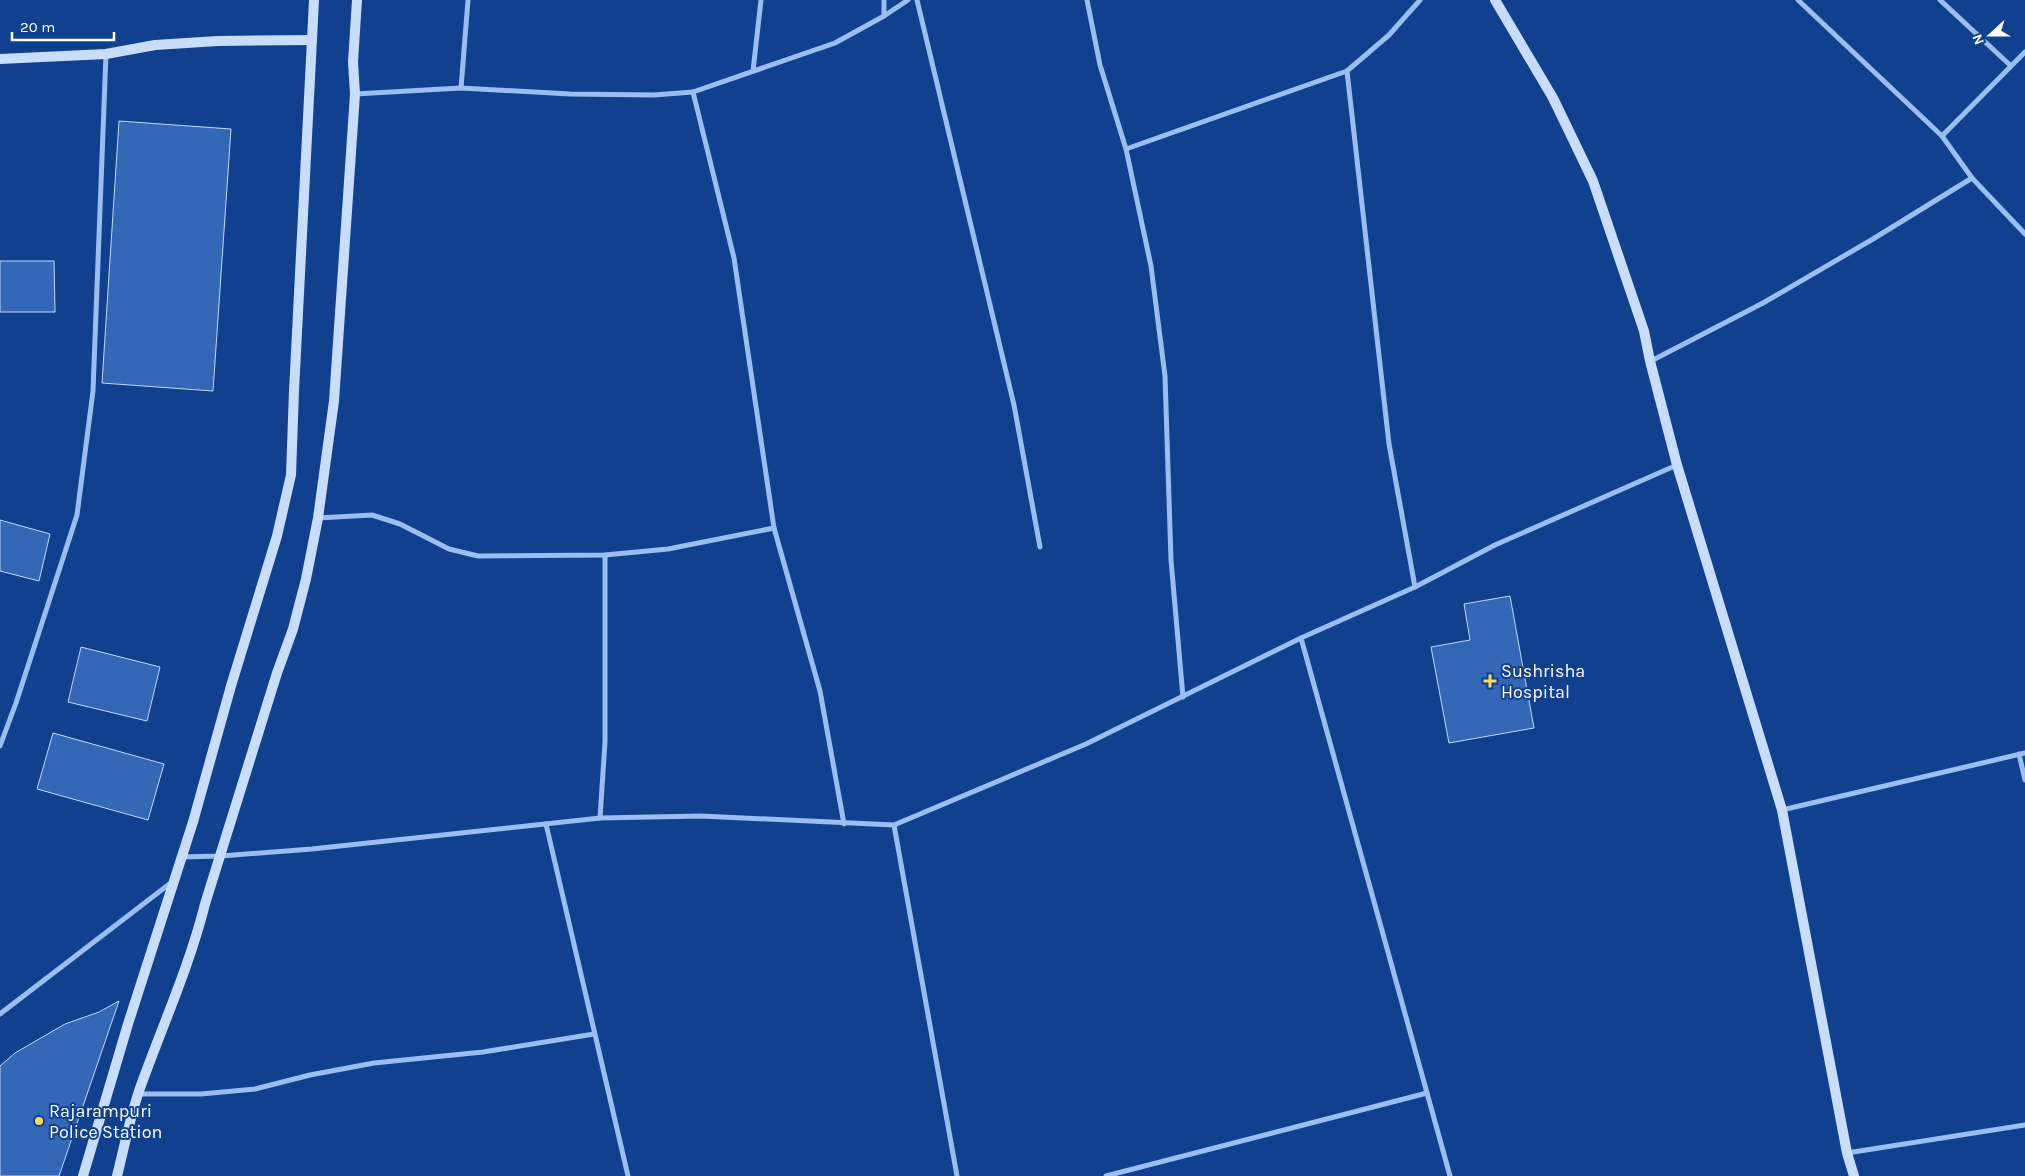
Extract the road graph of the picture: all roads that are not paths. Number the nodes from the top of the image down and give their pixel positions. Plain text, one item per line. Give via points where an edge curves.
1 (314, 0) edge
2 (357, 0) edge
3 (468, 0) edge
4 (761, 0) edge
5 (884, 0) edge
6 (908, 0) edge
7 (917, 0) edge
8 (1087, 0) edge
9 (1420, 0) edge
10 (1495, 0) edge
11 (1798, 0) edge
12 (1940, 0) edge
13 (884, 16) junction
14 (312, 40) junction
15 (2025, 52) edge
16 (106, 54) junction
17 (0, 59) edge
18 (2011, 66) junction
19 (753, 71) junction
20 (1347, 71) junction
21 (461, 88) junction
22 (693, 92) junction
23 (355, 94) junction
24 (1942, 136) junction
25 (1126, 149) junction
26 (1972, 178) junction
27 (2025, 234) edge
28 (1650, 361) junction
29 (1678, 465) junction
30 (318, 518) junction
31 (774, 528) junction
32 (1040, 547) dead end
33 (605, 555) junction
34 (1415, 587) junction
35 (1301, 638) junction
36 (1183, 696) junction
37 (0, 746) edge
38 (2022, 753) edge
39 (2025, 780) edge
40 (1782, 810) junction
41 (600, 818) junction
42 (546, 824) junction
43 (844, 824) junction
44 (894, 825) junction
45 (221, 856) junction
46 (181, 857) junction
47 (174, 880) junction
48 (0, 1014) edge
49 (594, 1034) junction
50 (1427, 1093) junction
51 (138, 1094) junction
52 (2025, 1125) edge
53 (1847, 1153) junction
54 (83, 1176) edge
55 (117, 1176) edge
56 (628, 1176) edge
57 (957, 1176) edge
58 (1106, 1176) edge
59 (1450, 1176) edge
60 (1854, 1176) edge

1 - 14 main road
2 - 23 main road via 353,62
3 - 21 street
4 - 19 street
5 - 13 street
6 - 13 street
7 - 32 street via 1014,405
8 - 25 street via 1100,65
9 - 20 street via 1389,36
10 - 28 main road via 1553,98 1593,181 1644,330
11 - 24 street
12 - 18 street
13 - 19 street via 835,43
14 - 16 main road via 156,45
14 - 46 main road via 292,475 194,822
15 - 18 street
16 - 17 main road
16 - 37 street via 93,391 77,515
18 - 24 street
19 - 22 street
20 - 25 street
20 - 34 street via 1389,444
21 - 22 street via 645,95
21 - 23 street
22 - 31 street via 734,258
23 - 30 main road via 334,401
24 - 26 street
25 - 36 street via 1151,266 1166,376 1172,560
26 - 27 street
26 - 28 street via 1763,303
28 - 29 main road
29 - 34 street via 1495,545
29 - 40 main road
30 - 33 street via 372,515 400,524 449,549 478,556
30 - 45 main road via 293,629
31 - 33 street via 668,550
31 - 43 street via 820,691
33 - 41 street via 605,742
34 - 35 street
35 - 36 street
35 - 50 street
36 - 44 street via 1086,744
38 - 39 street
38 - 40 street
40 - 53 main road
41 - 42 street
41 - 43 street via 700,816
42 - 45 street
42 - 49 street
43 - 44 street
44 - 57 street
45 - 46 street
45 - 51 main road via 178,990
46 - 47 main road
47 - 48 street
47 - 54 main road
49 - 51 street via 483,1052 374,1063 255,1089 201,1094
49 - 56 street
50 - 58 street
50 - 59 street
51 - 55 main road
52 - 53 street
53 - 60 main road

